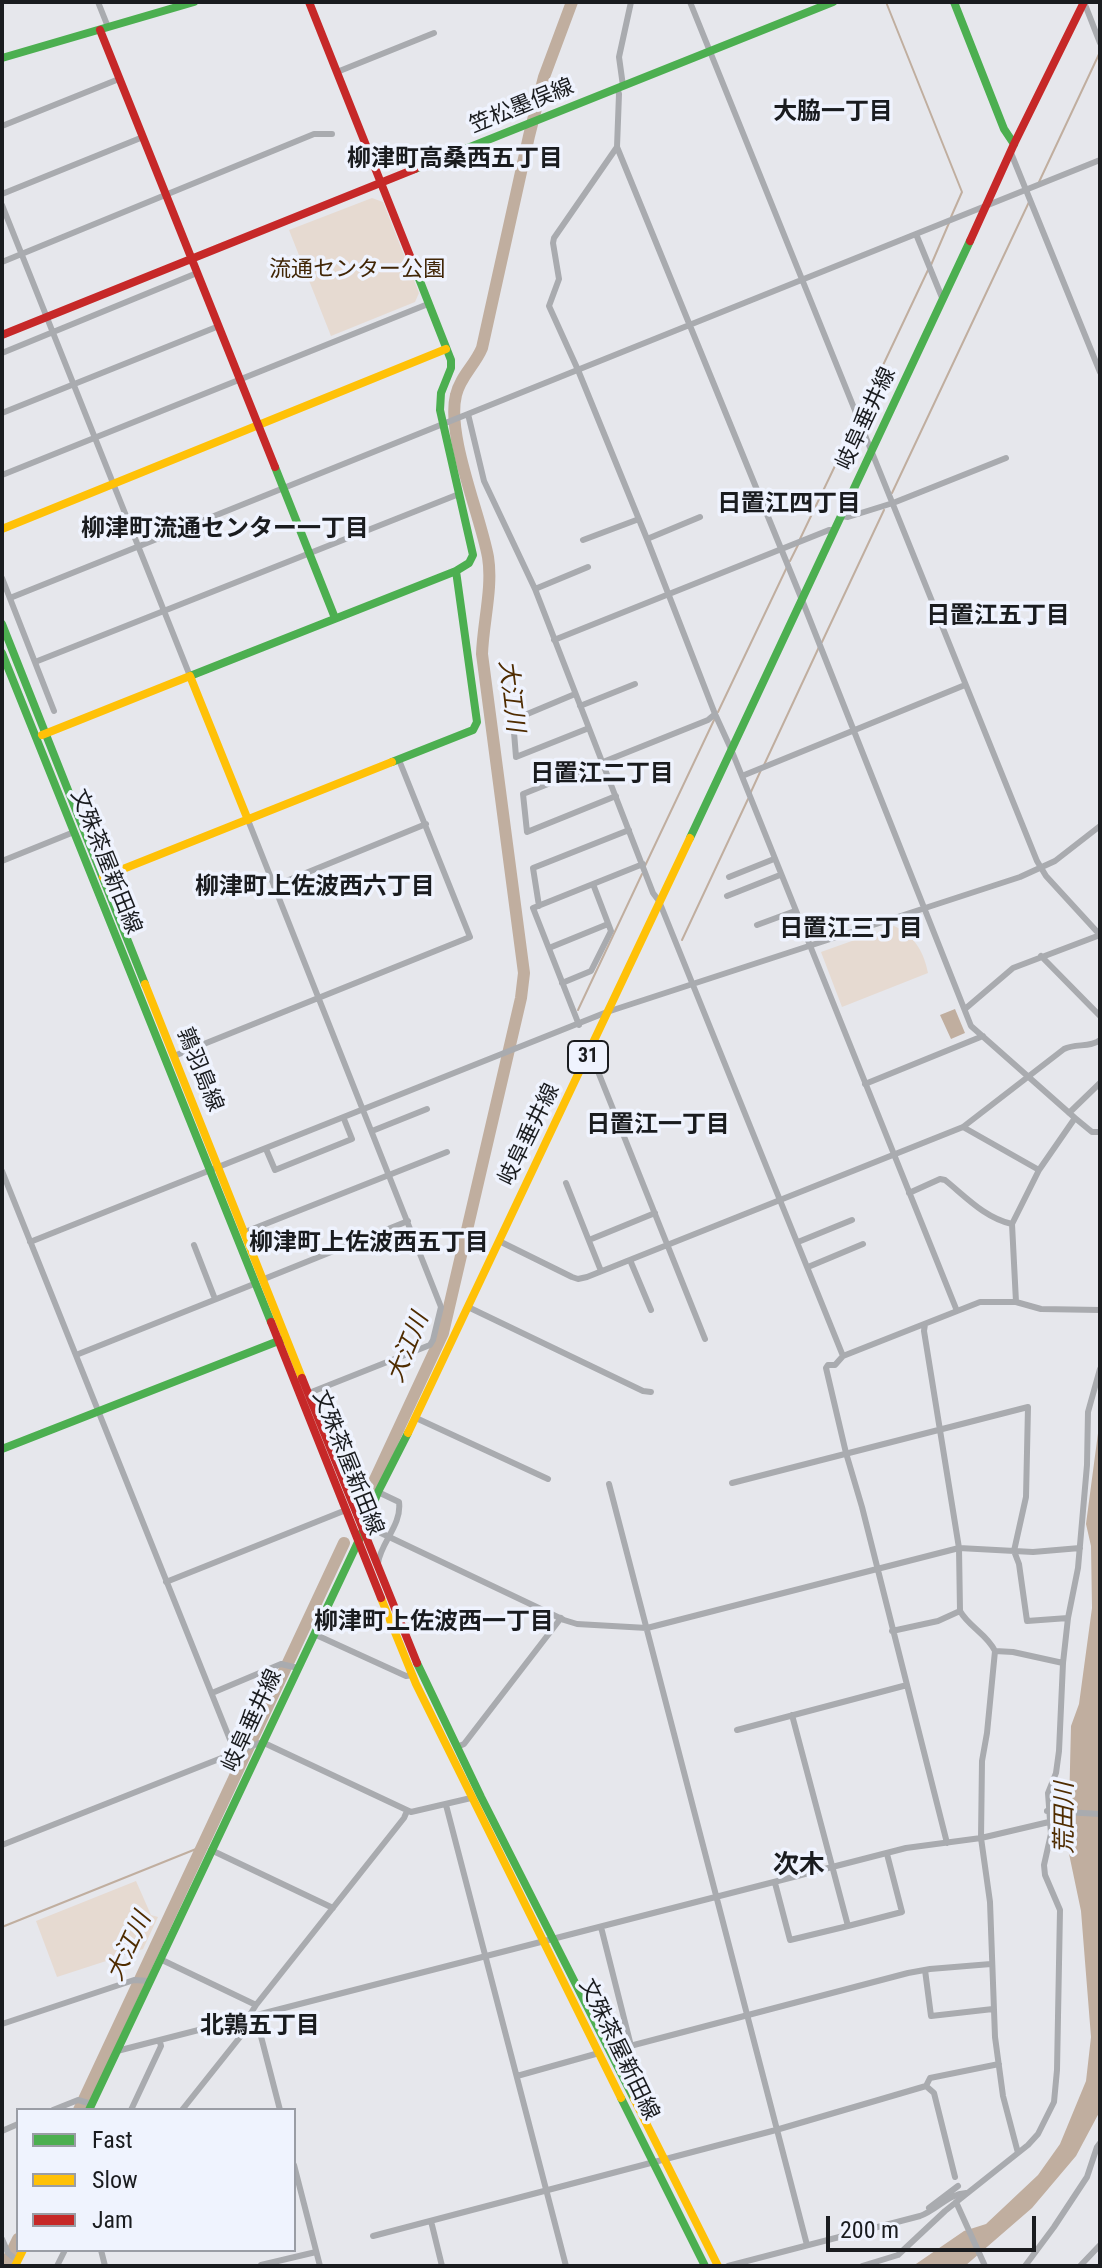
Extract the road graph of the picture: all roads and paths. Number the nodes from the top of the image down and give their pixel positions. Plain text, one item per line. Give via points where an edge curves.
1 (98, 2) edge
2 (194, 2) edge
3 (309, 2) edge
4 (631, 2) edge
5 (690, 2) edge
6 (954, 2) edge
7 (1084, 2) edge
8 (826, 3) edge
9 (104, 29) junction
10 (434, 33) dead end
11 (1100, 43) edge
12 (711, 51) junction
13 (2, 58) edge
14 (337, 72) junction
15 (119, 79) junction
16 (620, 87) junction
17 (2, 126) edge
18 (332, 134) dead end
19 (143, 137) junction
20 (617, 147) junction
21 (1012, 148) junction
22 (1100, 160) edge
23 (381, 183) junction
24 (1027, 190) junction
25 (2, 194) edge
26 (166, 196) junction
27 (2, 205) edge
28 (986, 206) junction
29 (916, 234) junction
30 (22, 254) junction
31 (192, 259) junction
32 (2, 262) edge
33 (197, 273) junction
34 (802, 280) junction
35 (943, 300) junction
36 (428, 304) junction
37 (47, 317) junction
38 (690, 324) junction
39 (219, 326) junction
40 (53, 333) junction
41 (2, 335) edge
42 (446, 349) junction
43 (2, 353) edge
44 (578, 370) junction
45 (1100, 372) edge
46 (240, 380) junction
47 (74, 384) junction
48 (2, 413) edge
49 (466, 415) junction
50 (445, 423) junction
51 (258, 425) junction
52 (95, 438) junction
53 (871, 454) junction
54 (1006, 458) dead end
55 (2, 475) edge
56 (113, 483) junction
57 (283, 488) junction
58 (459, 494) junction
59 (893, 503) junction
60 (841, 516) junction
61 (700, 517) dead end
62 (639, 519) junction
63 (2, 529) edge
64 (835, 530) junction
65 (647, 539) junction
66 (583, 540) dead end
67 (139, 546) junction
68 (780, 550) junction
69 (309, 552) junction
70 (588, 567) dead end
71 (456, 571) junction
72 (2, 578) edge
73 (535, 589) junction
74 (668, 594) junction
75 (10, 598) junction
76 (802, 600) junction
77 (164, 610) junction
78 (335, 618) junction
79 (2, 624) edge
80 (554, 640) junction
81 (2, 653) edge
82 (35, 662) junction
83 (190, 676) junction
84 (635, 684) dead end
85 (965, 685) junction
86 (575, 694) junction
87 (580, 706) junction
88 (54, 711) dead end
89 (715, 714) junction
90 (589, 728) junction
91 (853, 730) junction
92 (46, 734) junction
93 (36, 738) junction
94 (731, 749) junction
95 (399, 760) junction
96 (603, 762) junction
97 (742, 776) junction
98 (616, 796) junction
99 (248, 820) junction
100 (426, 824) junction
101 (1100, 826) edge
102 (629, 830) junction
103 (74, 832) junction
104 (774, 859) junction
105 (2, 861) edge
106 (643, 864) junction
107 (1041, 869) junction
108 (780, 875) junction
109 (103, 877) junction
110 (729, 877) dead end
111 (593, 884) junction
112 (274, 886) junction
113 (727, 896) dead end
114 (659, 901) junction
115 (539, 906) junction
116 (925, 909) junction
117 (795, 911) junction
118 (608, 924) junction
119 (757, 925) dead end
120 (1100, 935) edge
121 (810, 947) junction
122 (549, 948) junction
123 (1041, 956) junction
124 (562, 983) junction
125 (693, 985) junction
126 (317, 998) junction
127 (965, 1009) junction
128 (607, 1012) junction
129 (1100, 1016) edge
130 (579, 1025) junction
131 (983, 1036) junction
132 (1098, 1042) edge
133 (1100, 1051) edge
134 (589, 1054) junction
135 (174, 1056) junction
136 (1028, 1076) junction
137 (1100, 1083) edge
138 (865, 1084) junction
139 (427, 1109) dead end
140 (364, 1111) junction
141 (1072, 1116) junction
142 (344, 1119) junction
143 (963, 1127) junction
144 (372, 1131) junction
145 (1100, 1132) edge
146 (266, 1149) junction
147 (447, 1152) dead end
148 (893, 1155) junction
149 (215, 1170) junction
150 (1039, 1170) junction
151 (2, 1171) edge
152 (389, 1175) junction
153 (566, 1183) dead end
154 (909, 1193) junction
155 (780, 1200) junction
156 (655, 1213) junction
157 (852, 1220) dead end
158 (408, 1221) junction
159 (1012, 1224) junction
160 (245, 1232) junction
161 (589, 1240) junction
162 (499, 1241) junction
163 (30, 1242) junction
164 (798, 1242) junction
165 (667, 1244) junction
166 (863, 1244) dead end
167 (194, 1245) dead end
168 (630, 1260) junction
169 (808, 1267) junction
170 (601, 1271) junction
171 (264, 1279) junction
172 (254, 1284) junction
173 (215, 1299) junction
174 (1016, 1302) junction
175 (468, 1307) junction
176 (651, 1310) dead end
177 (1100, 1310) edge
178 (957, 1311) junction
179 (925, 1324) junction
180 (282, 1339) junction
181 (705, 1339) dead end
182 (434, 1340) junction
183 (447, 1345) junction
184 (76, 1355) junction
185 (843, 1356) junction
186 (1100, 1369) edge
187 (648, 1392) dead end
188 (309, 1393) junction
189 (1097, 1393) edge
190 (98, 1410) junction
191 (416, 1418) junction
192 (940, 1430) junction
193 (2, 1449) edge
194 (846, 1453) junction
195 (548, 1479) dead end
196 (732, 1483) dead end
197 (609, 1484) dead end
198 (378, 1492) junction
199 (346, 1510) junction
200 (363, 1527) junction
201 (390, 1536) junction
202 (359, 1540) junction
203 (959, 1548) junction
204 (1080, 1548) junction
205 (1014, 1551) junction
206 (377, 1565) junction
207 (876, 1569) junction
208 (166, 1582) junction
209 (960, 1611) junction
210 (1068, 1618) junction
211 (564, 1620) junction
212 (647, 1628) junction
213 (892, 1631) junction
214 (314, 1634) junction
215 (995, 1651) junction
216 (1063, 1663) junction
217 (295, 1667) junction
218 (413, 1675) junction
219 (907, 1685) junction
220 (212, 1693) junction
221 (792, 1715) junction
222 (737, 1730) dead end
223 (258, 1744) junction
224 (457, 1747) junction
225 (239, 1751) junction
226 (471, 1798) junction
227 (446, 1805) junction
228 (411, 1812) junction
229 (1050, 1812) junction
230 (1100, 1814) edge
231 (1049, 1822) junction
232 (981, 1838) junction
233 (947, 1843) junction
234 (2, 1845) edge
235 (211, 1850) junction
236 (887, 1854) junction
237 (832, 1868) junction
238 (775, 1883) junction
239 (717, 1898) junction
240 (333, 1908) junction
241 (848, 1926) junction
242 (601, 1927) junction
243 (549, 1941) junction
244 (487, 1958) junction
245 (160, 1959) junction
246 (991, 1964) junction
247 (925, 1970) junction
248 (147, 1981) junction
249 (256, 2005) junction
250 (993, 2009) junction
251 (748, 2016) junction
252 (253, 2018) junction
253 (2, 2024) edge
254 (160, 2042) junction
255 (631, 2046) junction
256 (116, 2051) junction
257 (611, 2051) junction
258 (599, 2053) junction
259 (999, 2064) junction
260 (517, 2076) junction
261 (926, 2086) junction
262 (89, 2105) edge
263 (58, 2108) edge
264 (132, 2108) edge
265 (184, 2108) edge
266 (279, 2108) edge
267 (776, 2130) junction
268 (1100, 2143) edge
269 (1018, 2153) junction
270 (663, 2159) junction
271 (652, 2162) junction
272 (296, 2173) edge
273 (955, 2177) dead end
274 (958, 2186) dead end
275 (546, 2191) junction
276 (966, 2193) junction
277 (957, 2205) junction
278 (920, 2216) junction
279 (431, 2221) junction
280 (373, 2236) dead end
281 (3, 2243) edge
282 (807, 2245) junction
283 (1100, 2245) edge
284 (316, 2252) junction
285 (13, 2260) edge
286 (261, 2265) edge
287 (320, 2266) edge
288 (442, 2266) edge
289 (566, 2266) edge
290 (705, 2266) edge
291 (718, 2266) edge
292 (728, 2266) edge
293 (862, 2266) edge
294 (985, 2266) edge
295 (1025, 2266) edge
296 (1080, 2266) edge

1 - 9 street
2 - 9 main road
3 - 14 main road
4 - 16 street via 619,57
5 - 12 street
6 - 21 main road
7 - 11 street
7 - 21 main road, 岐阜垂井線 / 31
8 - 12 main road, 笠松墨俣線
9 - 13 main road
9 - 15 main road
10 - 14 street
12 - 16 main road, 笠松墨俣線
12 - 34 street
14 - 23 main road
15 - 17 street
15 - 19 main road
16 - 20 street
16 - 23 main road, 笠松墨俣線
18 - 26 street via 314,134
19 - 25 street
19 - 26 main road
20 - 38 street
20 - 44 street via 553,243 559,279 549,306
21 - 24 street
21 - 28 main road, 岐阜垂井線 / 31
22 - 24 street
23 - 31 main road, 笠松墨俣線
23 - 36 main road
24 - 28 street
24 - 45 street
26 - 30 street
26 - 31 main road
27 - 30 street
28 - 29 street
28 - 35 main road, 岐阜垂井線 / 31
29 - 34 street
29 - 35 street
30 - 32 street
30 - 37 street
31 - 33 main road
31 - 37 main road, 笠松墨俣線
33 - 39 main road
33 - 40 street
34 - 38 street
34 - 53 street
35 - 53 main road, 岐阜垂井線 / 31
36 - 42 main road
36 - 46 street
37 - 40 street
37 - 41 main road, 笠松墨俣線
38 - 44 street
38 - 68 street
39 - 46 main road
39 - 47 street
40 - 43 street
40 - 47 street
42 - 50 main road via 451,368 441,393
42 - 51 main road
44 - 49 street
44 - 62 street
46 - 51 main road
46 - 52 street
47 - 48 street
47 - 52 street
49 - 50 street
49 - 73 street via 484,481
50 - 57 street
50 - 58 main road
51 - 56 main road
51 - 57 main road
52 - 55 street
52 - 56 street
53 - 59 street
53 - 60 main road, 岐阜垂井線 / 31
54 - 59 street
56 - 63 main road
56 - 67 street
57 - 67 street
57 - 69 main road
58 - 69 street
58 - 71 main road via 473,555 469,565
59 - 60 street
59 - 85 street
60 - 64 main road, 岐阜垂井線 / 31
61 - 65 street
62 - 65 street
62 - 66 street
64 - 68 street
64 - 76 main road, 岐阜垂井線 / 31
65 - 74 street
67 - 75 street
67 - 77 street
68 - 74 street
68 - 76 street
69 - 77 street
69 - 78 main road
70 - 73 street
71 - 78 main road
71 - 95 main road via 477,722 473,730
72 - 75 street
73 - 80 street
74 - 80 street
74 - 89 street
75 - 82 street
76 - 91 street
76 - 94 main road, 岐阜垂井線 / 31
77 - 82 street
77 - 83 street
78 - 83 main road
79 - 92 main road, 鶉羽島線
80 - 86 street
81 - 93 main road, 文殊茶屋新田線
82 - 88 street
83 - 92 main road
83 - 99 main road
84 - 87 street
85 - 91 street
85 - 107 street
86 - 87 street
86 - 90 street via 513,720 516,757
87 - 90 street
89 - 94 street
89 - 96 street
90 - 96 street
91 - 97 street
91 - 116 street
92 - 93 main road
92 - 109 main road, 鶉羽島線
93 - 103 main road, 文殊茶屋新田線
94 - 97 street
94 - 114 main road, 岐阜垂井線 / 31
95 - 99 main road
95 - 100 street
96 - 98 street
96 - 98 street via 523,794 527,832
97 - 104 street
98 - 102 street
99 - 109 main road
99 - 112 street
100 - 112 street
100 - 126 street via 470,937
101 - 107 street
102 - 106 street
102 - 115 street via 533,868
103 - 105 street
103 - 149 main road, 文殊茶屋新田線
104 - 108 street
104 - 110 street
106 - 111 street
106 - 114 street
107 - 116 street
107 - 120 street
108 - 113 street
108 - 117 street
109 - 135 main road, 鶉羽島線
111 - 115 street
111 - 118 street
112 - 126 street
114 - 125 street
114 - 128 main road, 岐阜垂井線 / 31
115 - 122 street via 533,908
116 - 121 street
116 - 127 street
117 - 119 street
117 - 121 street
118 - 122 street
118 - 124 street via 611,931 591,971
120 - 123 street
121 - 125 street
121 - 138 street
122 - 124 street
123 - 127 street via 1013,968
123 - 129 street
124 - 130 street
125 - 128 street
125 - 155 street
126 - 135 street
126 - 140 street
127 - 131 street via 971,1026
128 - 130 street
128 - 134 main road, 岐阜垂井線 / 31
130 - 140 street
131 - 136 street
131 - 138 street
132 - 133 street
132 - 136 street via 1071,1046
134 - 156 street
134 - 162 main road, 岐阜垂井線 / 31
135 - 149 main road, 鶉羽島線
136 - 141 street
136 - 143 street
137 - 141 street
138 - 148 street
139 - 144 street
140 - 142 street
140 - 144 street
141 - 145 street
141 - 150 street
142 - 146 street
142 - 146 street via 352,1139 275,1170
143 - 148 street
143 - 150 street
144 - 152 street
146 - 149 street
147 - 152 street
148 - 154 street
148 - 155 street
149 - 160 main road, 鶉羽島線
149 - 163 street
149 - 172 main road, 文殊茶屋新田線
150 - 159 street
151 - 163 street
152 - 158 street
152 - 160 street
153 - 161 street
154 - 159 street via 945,1180 984,1212
154 - 178 street
155 - 164 street
155 - 165 street
156 - 161 street
156 - 165 street
157 - 164 street
158 - 171 street
158 - 182 street via 441,1307
159 - 174 street
160 - 171 main road, 鶉羽島線
161 - 170 street
162 - 170 street via 578,1279
162 - 175 main road, 岐阜垂井線 / 31
163 - 184 street
164 - 169 street
165 - 168 street
165 - 181 street
166 - 169 street
167 - 173 street
168 - 170 street
168 - 176 street
169 - 185 street
171 - 180 main road, 鶉羽島線
172 - 173 street
172 - 180 main road, 文殊茶屋新田線
173 - 184 street
174 - 177 street via 1041,1309
174 - 178 street via 980,1302
175 - 183 main road, 岐阜垂井線 / 31
175 - 187 street
178 - 179 street
179 - 185 street
179 - 192 street
180 - 188 main road, 鶉羽島線
180 - 190 main road
180 - 199 main road, 文殊茶屋新田線
182 - 183 street
182 - 188 street
183 - 191 main road, 岐阜垂井線 / 31
184 - 190 street
185 - 194 street via 826,1368
186 - 189 street
188 - 200 main road, 鶉羽島線
189 - 204 street via 1088,1412
190 - 193 main road
190 - 208 street
191 - 195 street
191 - 198 main road, 岐阜垂井線 / 31
192 - 194 street
192 - 203 street
192 - 205 street via 1028,1407 1026,1497
194 - 196 street
194 - 207 street
197 - 212 street
198 - 200 main road, 岐阜垂井線 / 31
198 - 201 street via 399,1502
199 - 202 main road, 文殊茶屋新田線
199 - 208 street
200 - 201 street
200 - 202 main road, 岐阜垂井線 / 31
200 - 206 main road, 文殊茶屋新田線
201 - 206 street
201 - 211 street
202 - 214 main road, 岐阜垂井線 / 31
202 - 218 main road, 文殊茶屋新田線
203 - 205 street
203 - 207 street
203 - 209 street
204 - 205 street
204 - 210 street
205 - 210 street via 1027,1621
206 - 224 main road, 文殊茶屋新田線
207 - 212 street
207 - 213 street
208 - 220 street
209 - 213 street
209 - 215 street
210 - 216 street
211 - 212 street
211 - 224 street
212 - 239 street
213 - 219 street
214 - 217 main road, 岐阜垂井線 / 31
214 - 218 street
215 - 216 street
215 - 232 street via 982,1761
216 - 229 street
217 - 220 street via 281,1664
217 - 223 main road, 岐阜垂井線 / 31
218 - 226 main road, 文殊茶屋新田線
219 - 221 street
219 - 233 street
220 - 225 street
221 - 222 street
221 - 237 street
223 - 225 street
223 - 228 street
223 - 235 main road, 岐阜垂井線 / 31
224 - 243 main road, 文殊茶屋新田線
225 - 234 street
226 - 227 street
226 - 243 main road, 文殊茶屋新田線
227 - 228 street
227 - 244 street
228 - 240 street
229 - 230 street
229 - 231 street
231 - 232 street
231 - 269 street via 1045,1875 1060,1910 1057,2070 1047,2118
232 - 233 street
232 - 246 street
233 - 236 street
235 - 240 street
235 - 245 main road, 岐阜垂井線 / 31
236 - 237 street
236 - 241 street via 902,1912
237 - 238 street
237 - 241 street
238 - 239 street
238 - 241 street via 790,1940
239 - 242 street
239 - 251 street
240 - 249 street
242 - 243 street
242 - 255 street
243 - 244 street
243 - 257 main road, 文殊茶屋新田線
243 - 258 main road, 文殊茶屋新田線
244 - 252 street
244 - 260 street
245 - 248 main road, 岐阜垂井線 / 31
245 - 249 street
246 - 247 street
246 - 250 street
247 - 250 street via 931,2016
247 - 251 street
248 - 253 street via 136,1980
248 - 256 main road, 岐阜垂井線 / 31
249 - 252 street
250 - 259 street
251 - 255 street
251 - 267 street
252 - 254 street
252 - 265 street
252 - 266 street
254 - 256 street
254 - 264 street
255 - 257 street
256 - 262 main road, 岐阜垂井線 / 31
257 - 270 main road, 文殊茶屋新田線
258 - 260 street
258 - 271 main road, 文殊茶屋新田線
259 - 261 street via 930,2078
259 - 269 street
260 - 275 street
261 - 267 street
261 - 273 street via 934,2093
262 - 263 street via 78,2100
267 - 270 street
267 - 282 street
268 - 295 street via 1087,2177
269 - 276 street
270 - 271 street
270 - 291 main road, 文殊茶屋新田線
271 - 275 street
271 - 290 main road, 文殊茶屋新田線
272 - 284 street
274 - 278 street
275 - 279 street
275 - 289 street
276 - 277 street
276 - 278 street
277 - 293 street via 898,2255
277 - 294 street
278 - 282 street
279 - 280 street
279 - 288 street
281 - 285 street
282 - 292 street
283 - 296 street
284 - 286 street
284 - 287 street

